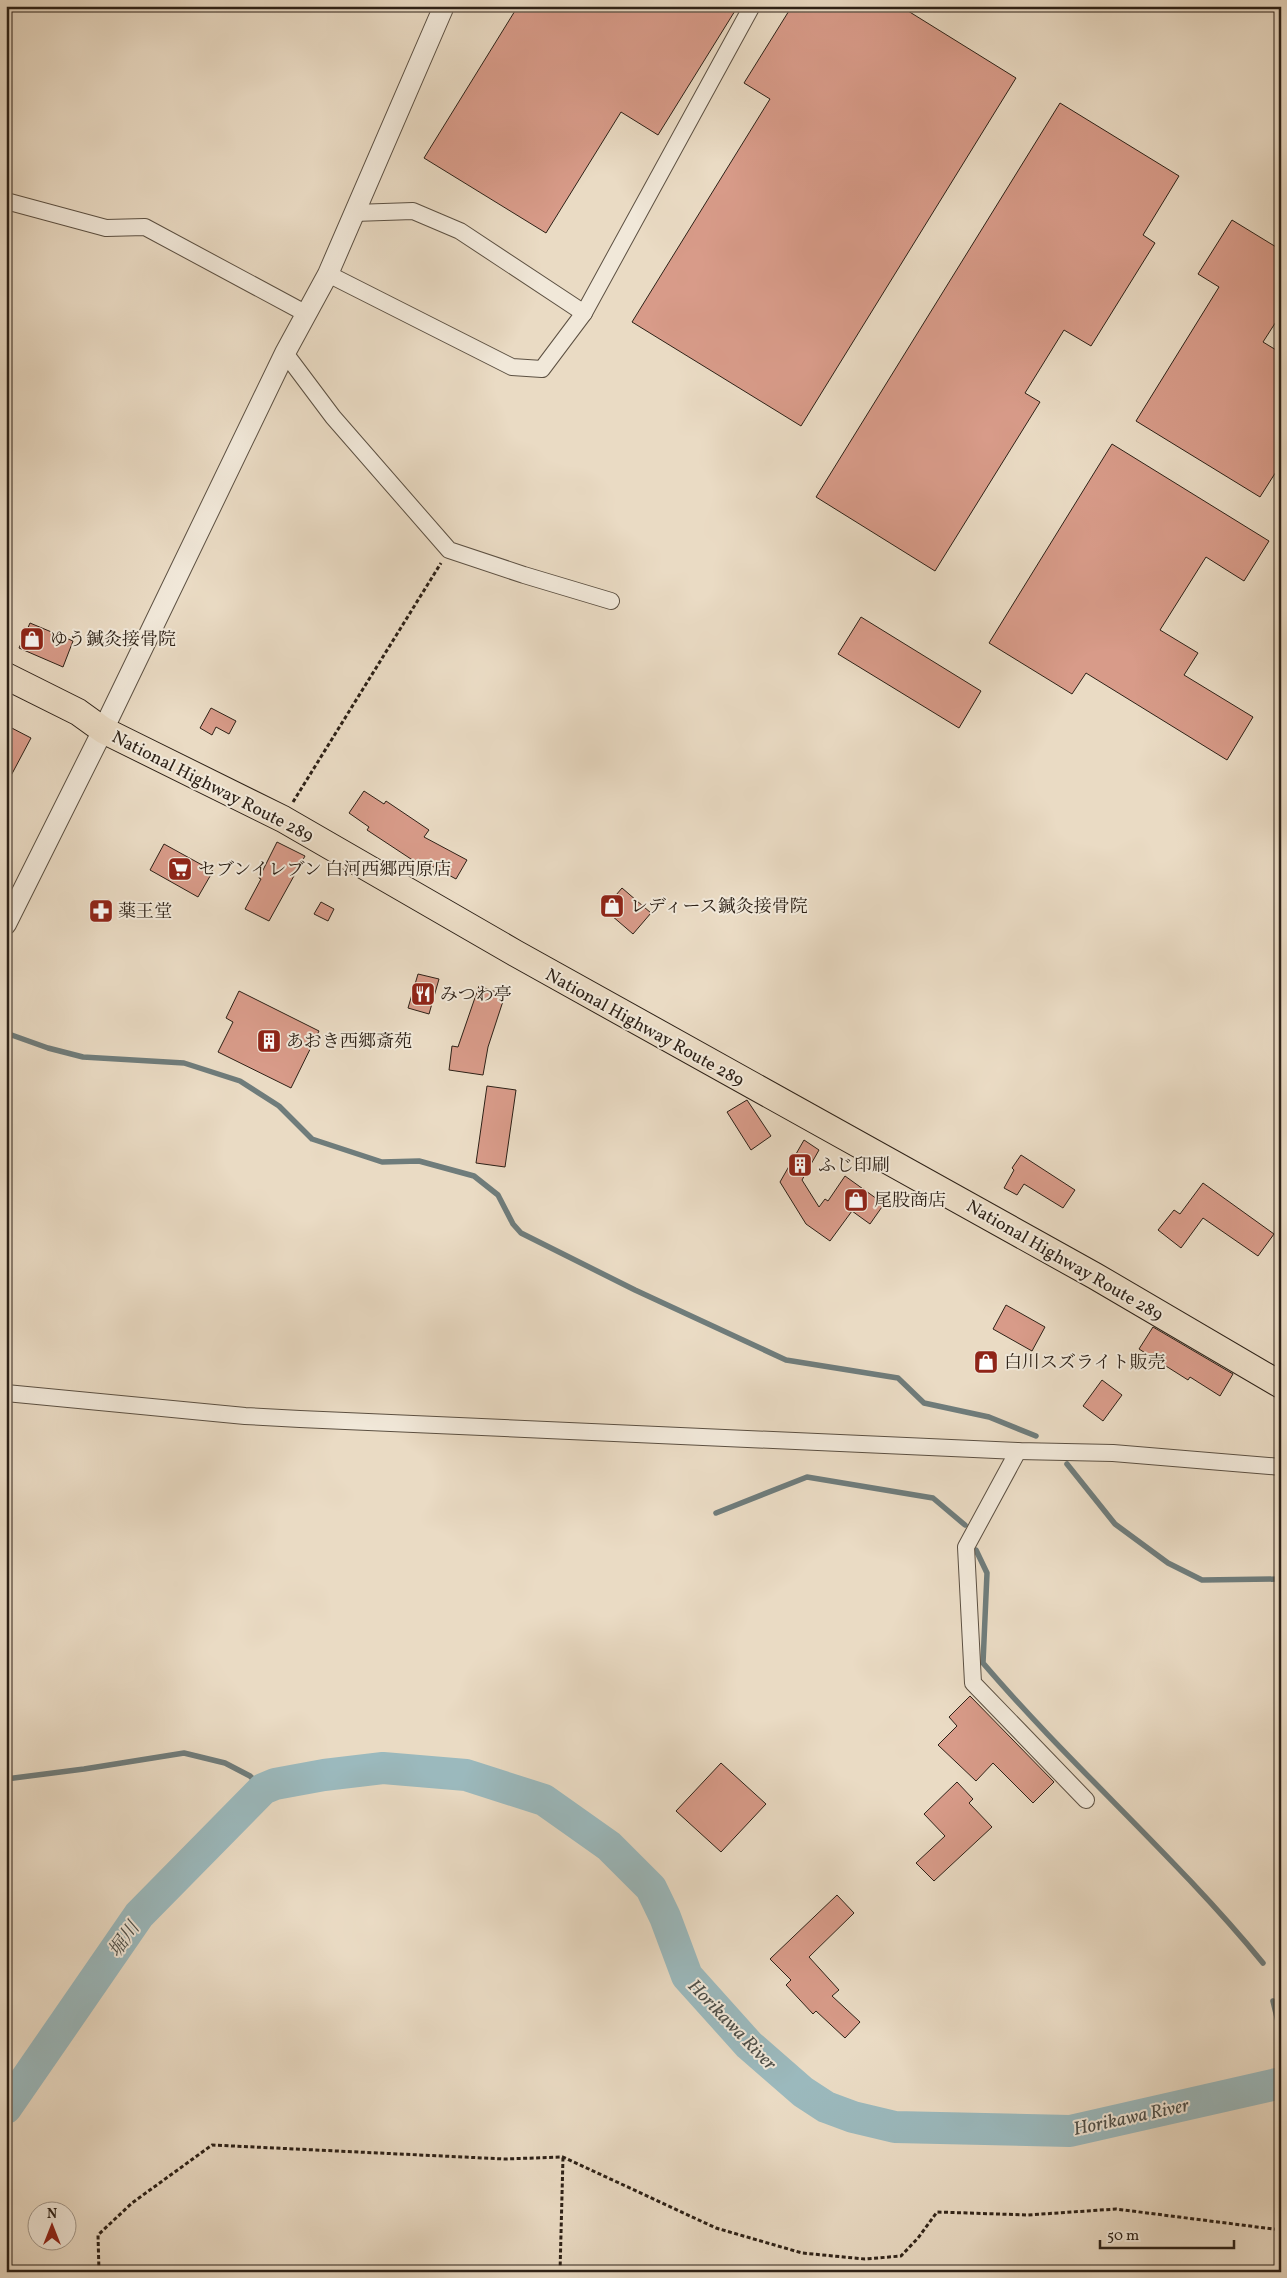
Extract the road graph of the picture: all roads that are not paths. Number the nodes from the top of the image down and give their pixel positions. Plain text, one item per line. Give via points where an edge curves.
1 (444, 6) edge
2 (752, 6) edge
3 (6, 201) edge
4 (354, 213) junction
5 (328, 274) junction
6 (305, 313) junction
7 (584, 313) junction
8 (285, 353) junction
9 (611, 601) dead end
10 (6, 676) edge
11 (103, 730) junction
12 (6, 924) edge
13 (1281, 1385) edge
14 (6, 1393) edge
15 (1018, 1451) junction
16 (1281, 1467) edge
17 (1086, 1800) dead end

1 - 4 street
2 - 7 street
3 - 6 street via 106,228 145,227
4 - 5 street
4 - 7 street via 413,210 460,231
5 - 6 street
5 - 7 street via 512,367 542,369
6 - 8 street
8 - 9 street via 334,417 449,550
8 - 11 street
10 - 11 highway, National Highway Route 289 via 78,712
11 - 12 street
11 - 13 highway, National Highway Route 289 via 283,819 558,978 1095,1276
14 - 15 street via 291,1419
15 - 16 street via 1113,1453
15 - 17 street via 966,1547 973,1683

